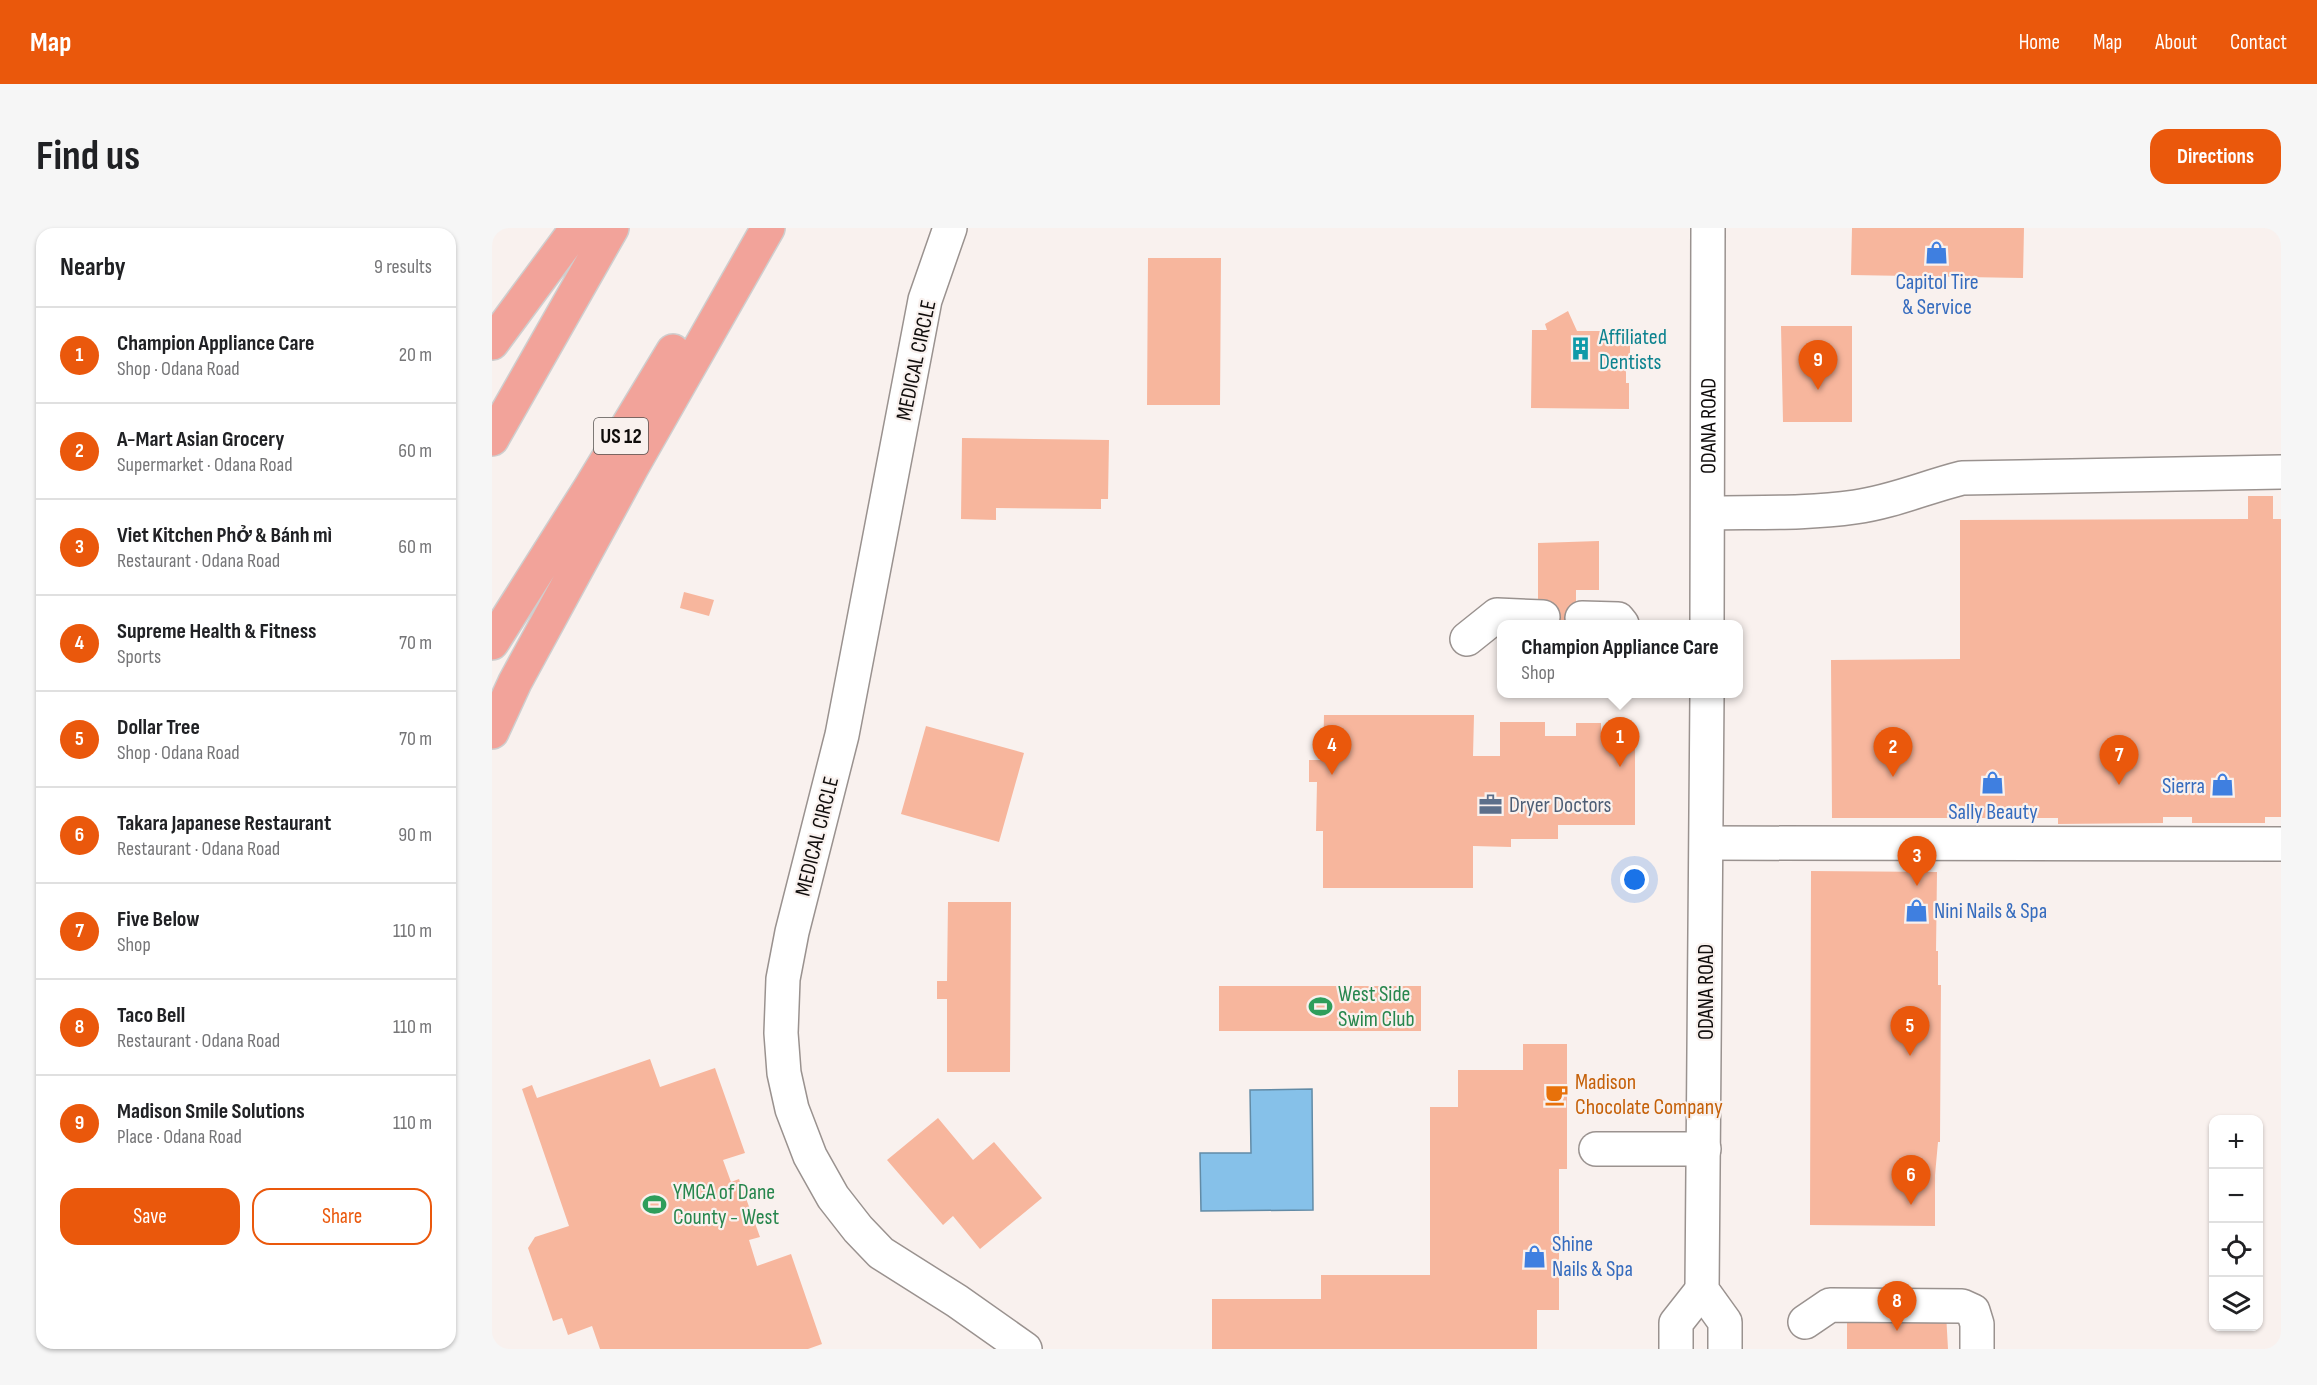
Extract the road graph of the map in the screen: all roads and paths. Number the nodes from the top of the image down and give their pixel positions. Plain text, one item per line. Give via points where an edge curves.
1 (577, 228) edge
2 (612, 228) edge
3 (748, 228) edge
4 (768, 228) edge
5 (950, 228) edge
6 (1708, 228) edge
7 (492, 343) edge
8 (492, 439) edge
9 (2281, 472) edge
10 (1708, 513) junction
11 (1543, 617) dead end
12 (1581, 618) dead end
13 (1619, 620) edge
14 (1707, 620) edge
15 (1467, 639) dead end
16 (492, 643) edge
17 (1707, 698) edge
18 (492, 732) edge
19 (1707, 843) junction
20 (2281, 844) edge
21 (1596, 1149) dead end
22 (1704, 1149) junction
23 (1702, 1290) junction
24 (1805, 1322) dead end
25 (1025, 1349) edge
26 (1676, 1349) edge
27 (1725, 1349) edge
28 (1977, 1349) edge

1 - 7 highway
2 - 8 highway
3 - 16 highway, US 12
4 - 18 highway via 632,467 515,682
5 - 25 street, MEDICAL CIRCLE via 925,300 842,735 792,932 783,979 781,1033 792,1109 810,1156 833,1197 881,1253 957,1300
6 - 10 street, ODANA ROAD
9 - 10 street via 1962,478 1856,507
10 - 14 street, ODANA ROAD
11 - 15 street via 1497,615
12 - 13 street
17 - 19 street, ODANA ROAD
19 - 20 street
19 - 22 street, ODANA ROAD
21 - 22 street
22 - 23 street, ODANA ROAD
23 - 26 street via 1676,1323
23 - 27 street via 1725,1322
24 - 28 street via 1830,1305 1962,1306 1973,1311

